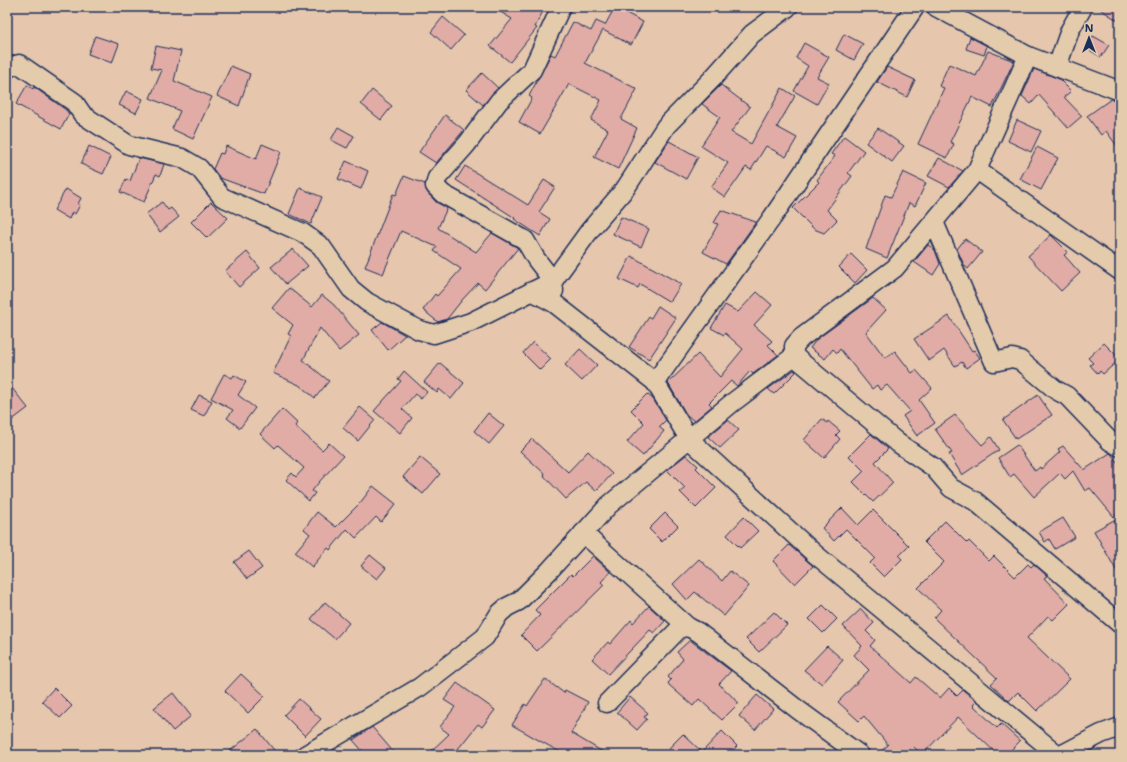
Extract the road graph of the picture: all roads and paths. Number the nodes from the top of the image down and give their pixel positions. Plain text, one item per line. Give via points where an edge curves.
1 (561, 7) edge
2 (788, 7) edge
3 (915, 7) edge
4 (936, 7) edge
5 (1083, 7) edge
6 (1028, 56) junction
7 (1057, 67) junction
8 (7, 68) edge
9 (1120, 91) edge
10 (977, 170) junction
11 (934, 222) junction
12 (1120, 270) edge
13 (553, 281) junction
14 (532, 291) junction
15 (554, 304) junction
16 (794, 356) junction
17 (655, 382) junction
18 (689, 440) junction
19 (1120, 447) edge
20 (584, 533) junction
21 (1120, 624) edge
22 (688, 627) junction
23 (607, 703) dead end
24 (1120, 727) edge
25 (305, 755) edge
26 (860, 755) edge
27 (1058, 755) edge
28 (1061, 755) edge

1 - 13 street via 532,70 499,101 437,178 435,186 443,194 525,240
2 - 13 street via 752,34 666,126 625,189 590,230
3 - 17 street via 772,218
4 - 6 street
5 - 7 street via 1070,30
6 - 7 street
6 - 10 street
7 - 9 street
8 - 14 street via 19,64 74,102 83,115 129,146 182,158 199,168 222,197 303,233 321,246 351,289 367,302 419,330 434,334 450,330 472,322
10 - 11 street
10 - 12 street
11 - 16 street via 895,268 801,338 794,346
11 - 19 street via 994,362 1012,358 1020,360 1067,396 1110,441
13 - 14 street
13 - 15 street
14 - 15 street
15 - 17 street
16 - 18 street via 732,403
16 - 21 street via 898,443 933,467 951,488 975,501
17 - 18 street
18 - 20 street via 609,504
18 - 27 street via 815,554
20 - 22 street
20 - 25 street via 519,600 500,614 485,638 420,687
22 - 23 street via 680,628
22 - 26 street
24 - 28 street

